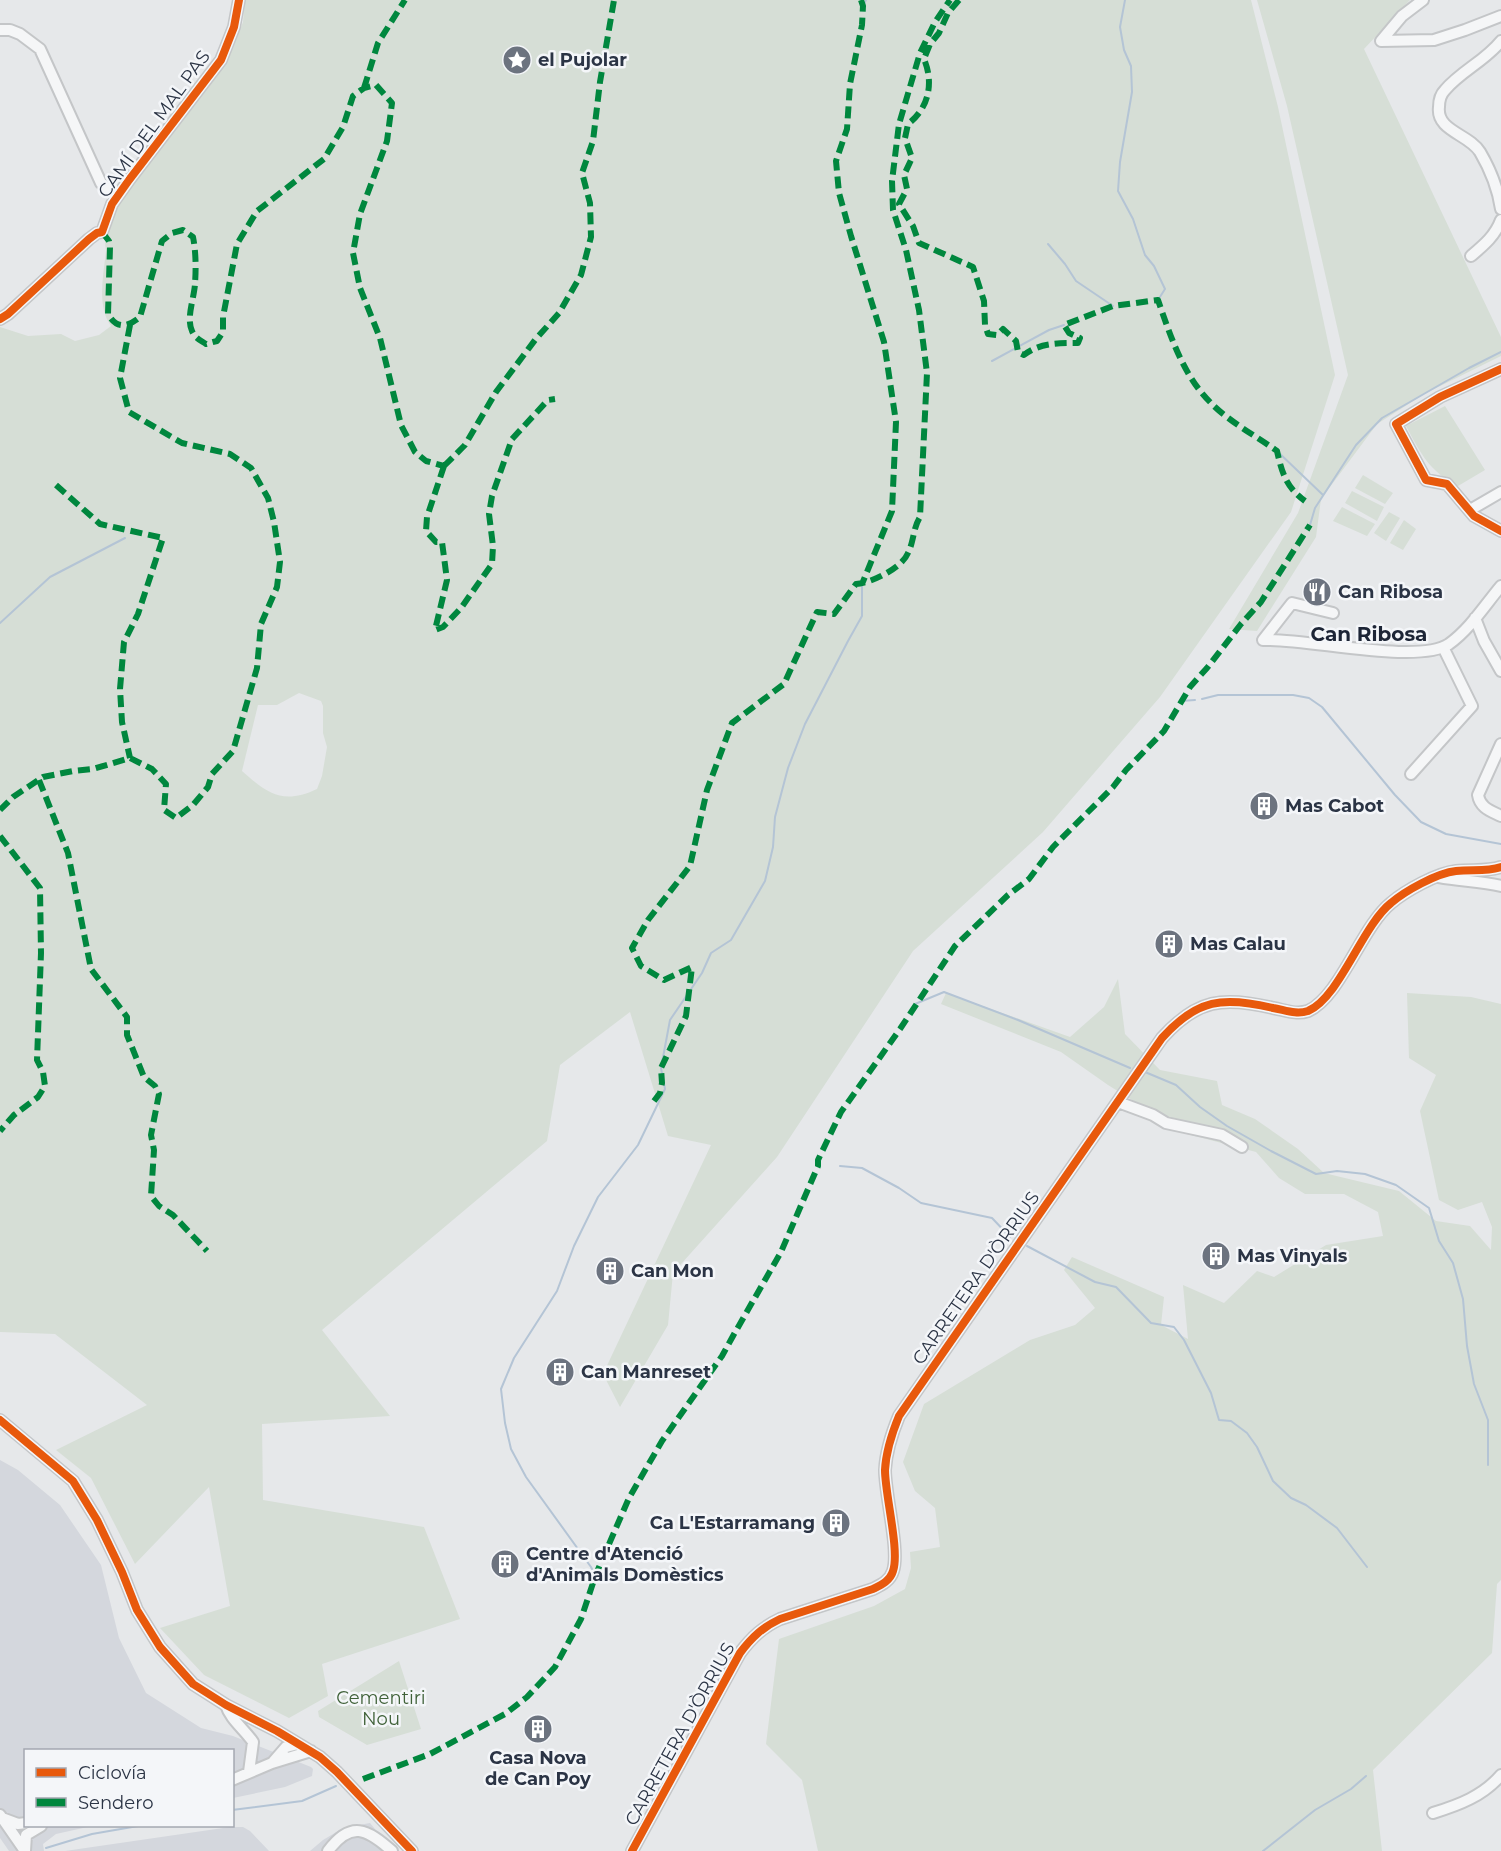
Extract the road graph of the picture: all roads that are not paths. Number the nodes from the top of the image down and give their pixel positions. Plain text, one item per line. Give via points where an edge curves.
1 (239, 0) edge
2 (1423, 0) edge
3 (1501, 16) edge
4 (0, 30) edge
5 (1501, 41) edge
6 (117, 197) junction
7 (1500, 202) edge
8 (1501, 220) edge
9 (1472, 256) dead end
10 (0, 319) edge
11 (1501, 369) edge
12 (1501, 492) edge
13 (1470, 510) junction
14 (1501, 531) edge
15 (1501, 586) edge
16 (1333, 613) dead end
17 (1475, 618) junction
18 (1443, 646) junction
19 (1501, 671) edge
20 (1501, 744) edge
21 (1411, 774) dead end
22 (1501, 816) edge
23 (1501, 867) edge
24 (1438, 876) junction
25 (1501, 886) edge
26 (1118, 1102) junction
27 (1242, 1147) dead end
28 (0, 1420) edge
29 (226, 1705) junction
30 (298, 1744) junction
31 (311, 1751) junction
32 (272, 1763) junction
33 (249, 1772) junction
34 (1501, 1775) edge
35 (234, 1779) edge
36 (1433, 1813) dead end
37 (1, 1817) edge
38 (24, 1823) edge
39 (38, 1827) edge
40 (25, 1851) edge
41 (328, 1851) edge
42 (392, 1851) edge
43 (412, 1851) edge
44 (632, 1851) edge

1 - 6 street, CAMÍ DEL MAL PAS via 221,60
2 - 3 street via 1402,16 1381,41 1434,40
4 - 6 street via 20,34 40,49 101,183
5 - 7 street via 1445,90 1439,99 1438,114 1445,126 1480,152
6 - 10 street, CAMÍ DEL MAL PAS via 102,232 89,239
8 - 9 street via 1488,242
11 - 13 street via 1440,397 1396,424 1426,480 1447,484
12 - 13 street
13 - 14 street
15 - 17 street
16 - 18 street via 1292,603 1263,640 1412,652
17 - 18 street
17 - 19 street
18 - 21 street via 1472,706
20 - 22 street via 1478,795 1484,807
23 - 24 street, CARRETERA D'ÒRRIUS via 1489,871 1458,870
24 - 25 street
24 - 26 street, CARRETERA D'ÒRRIUS via 1389,904 1316,1006 1290,1012 1227,1002 1192,1010 1162,1038
26 - 27 street via 1172,1125 1222,1135
26 - 44 street, CARRETERA D'ÒRRIUS via 899,1416 885,1466 894,1553 892,1573 873,1589 767,1625 749,1641
28 - 29 street via 73,1481 97,1520 137,1610 160,1647 193,1684
29 - 30 street
29 - 33 street via 253,1742
30 - 31 street
30 - 32 street via 286,1747
31 - 32 street
31 - 43 street via 337,1772
32 - 33 street
33 - 35 street
34 - 36 street via 1465,1802
37 - 38 street
37 - 40 street
39 - 40 street via 26,1835
41 - 42 street via 345,1833 363,1830

